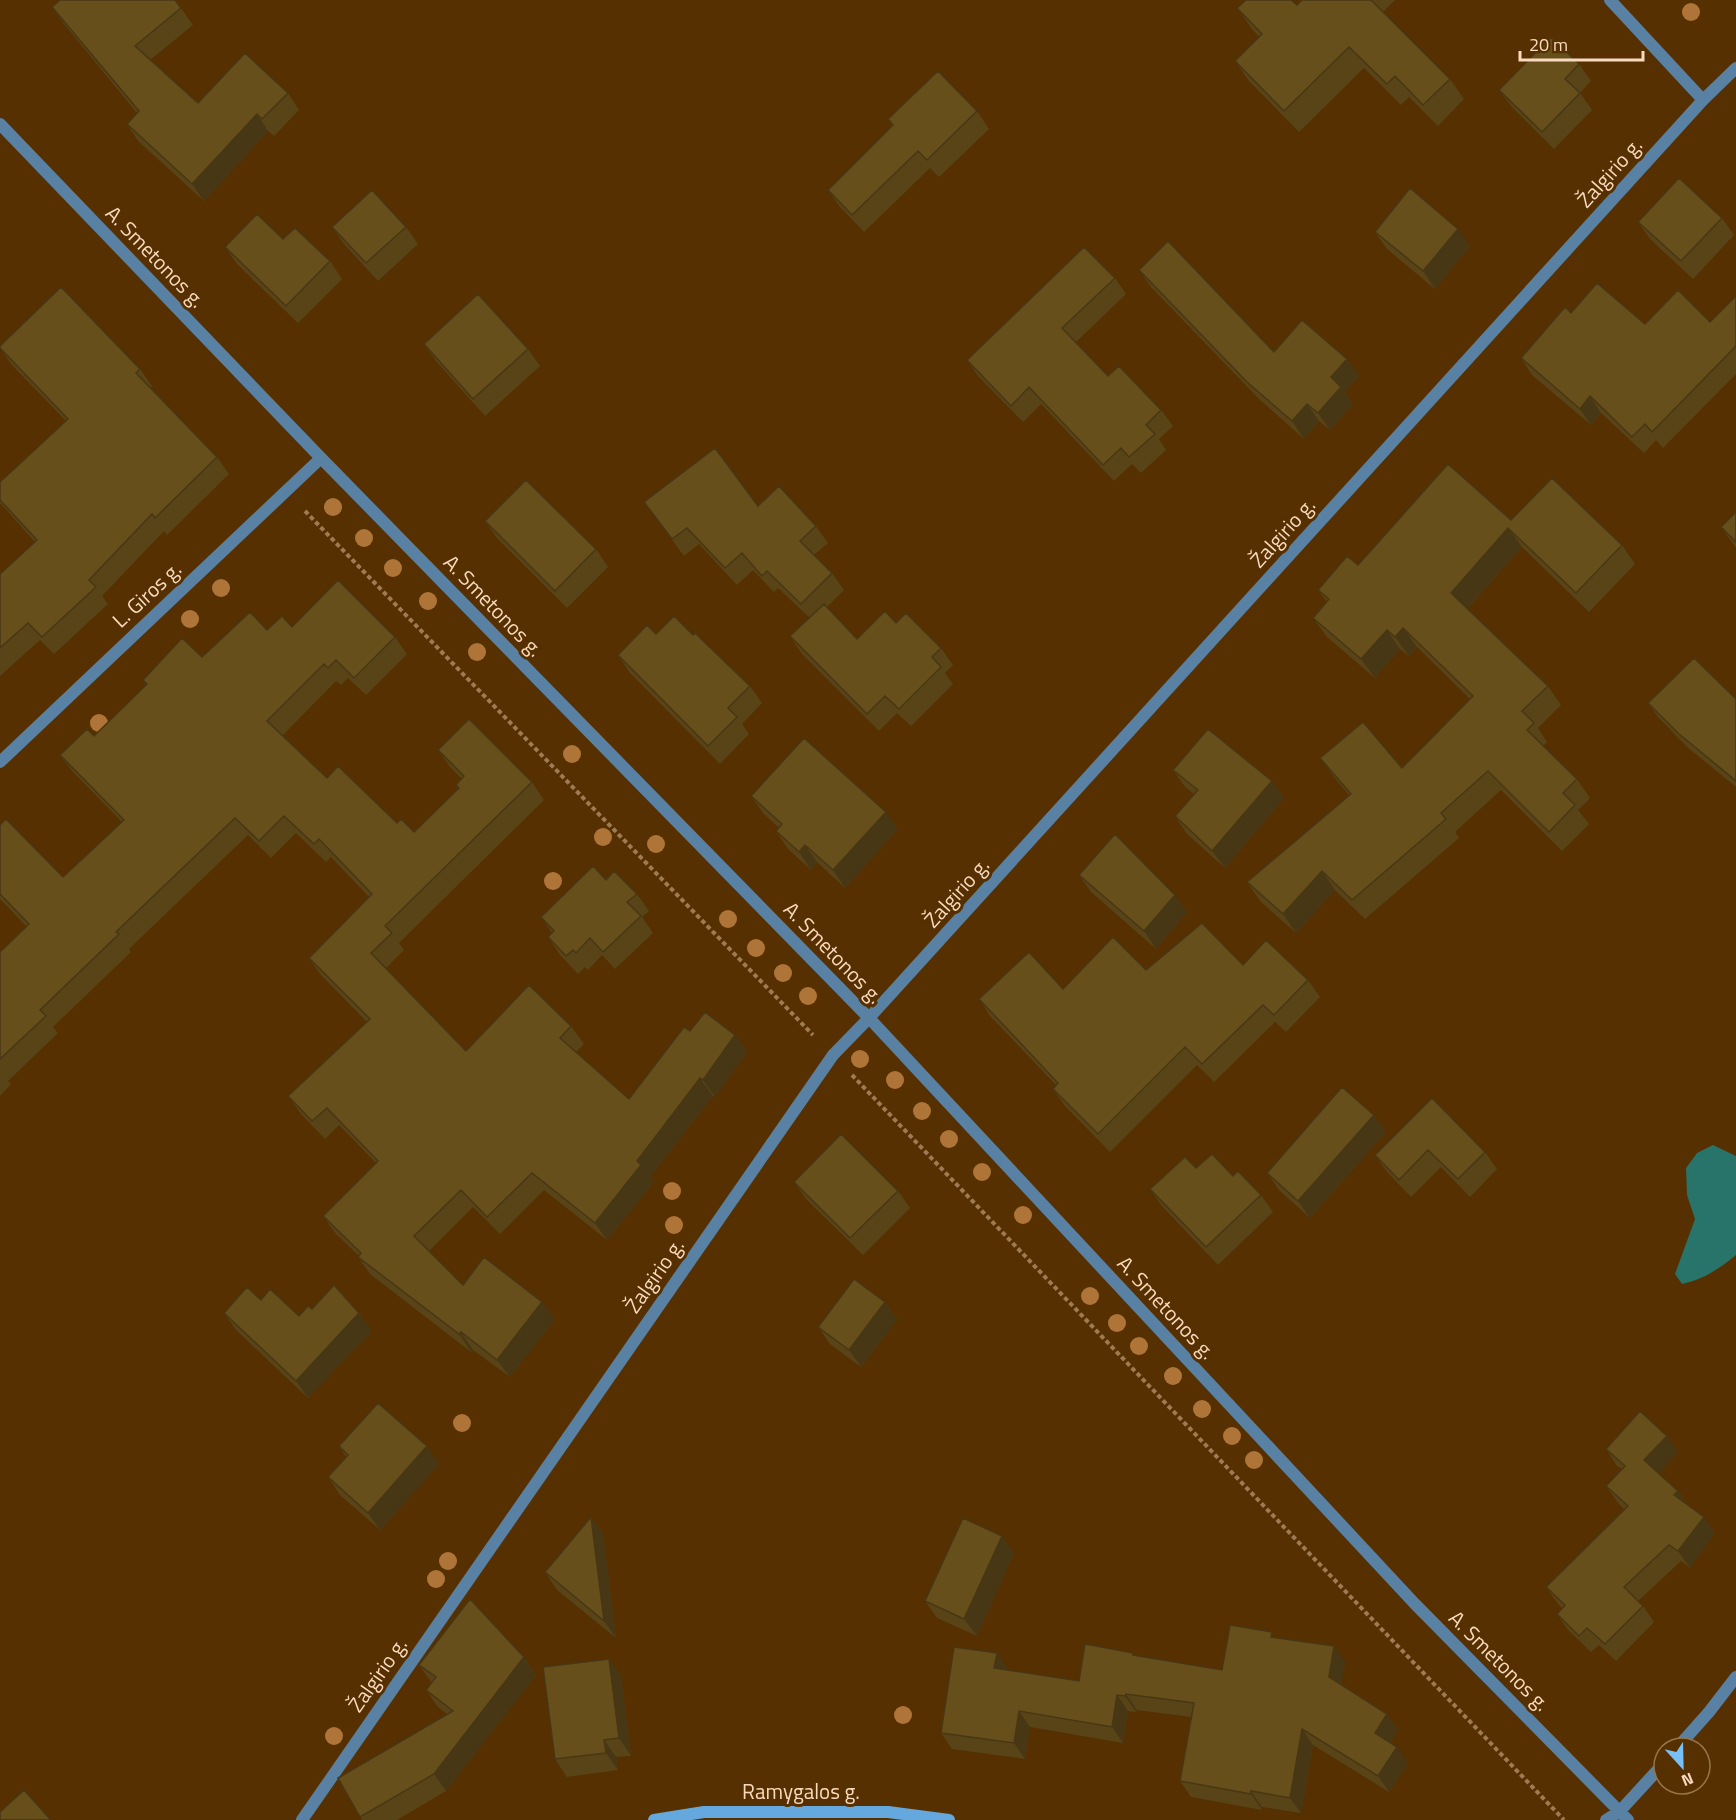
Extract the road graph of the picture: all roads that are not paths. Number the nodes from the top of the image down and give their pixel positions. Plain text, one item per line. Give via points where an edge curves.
1 (1610, 0) edge
2 (1736, 68) edge
3 (1703, 100) junction
4 (0, 124) edge
5 (321, 458) junction
6 (0, 762) edge
7 (869, 1018) junction
8 (1736, 1677) edge
9 (1688, 1736) edge
10 (1652, 1779) edge
11 (1624, 1816) edge
12 (302, 1820) edge
13 (654, 1820) edge
14 (949, 1820) edge
15 (1606, 1820) edge

1 - 3 street
2 - 3 street, Žalgirio g.
3 - 7 street, Žalgirio g.
4 - 5 street, A. Smetonos g.
5 - 6 street, L. Giros g.
5 - 7 street, A. Smetonos g.
7 - 11 street, A. Smetonos g. via 1415,1604
7 - 12 street, Žalgirio g. via 833,1055
8 - 9 street
10 - 11 street
11 - 15 street
13 - 14 main road, Ramygalos g. via 704,1812 888,1812

